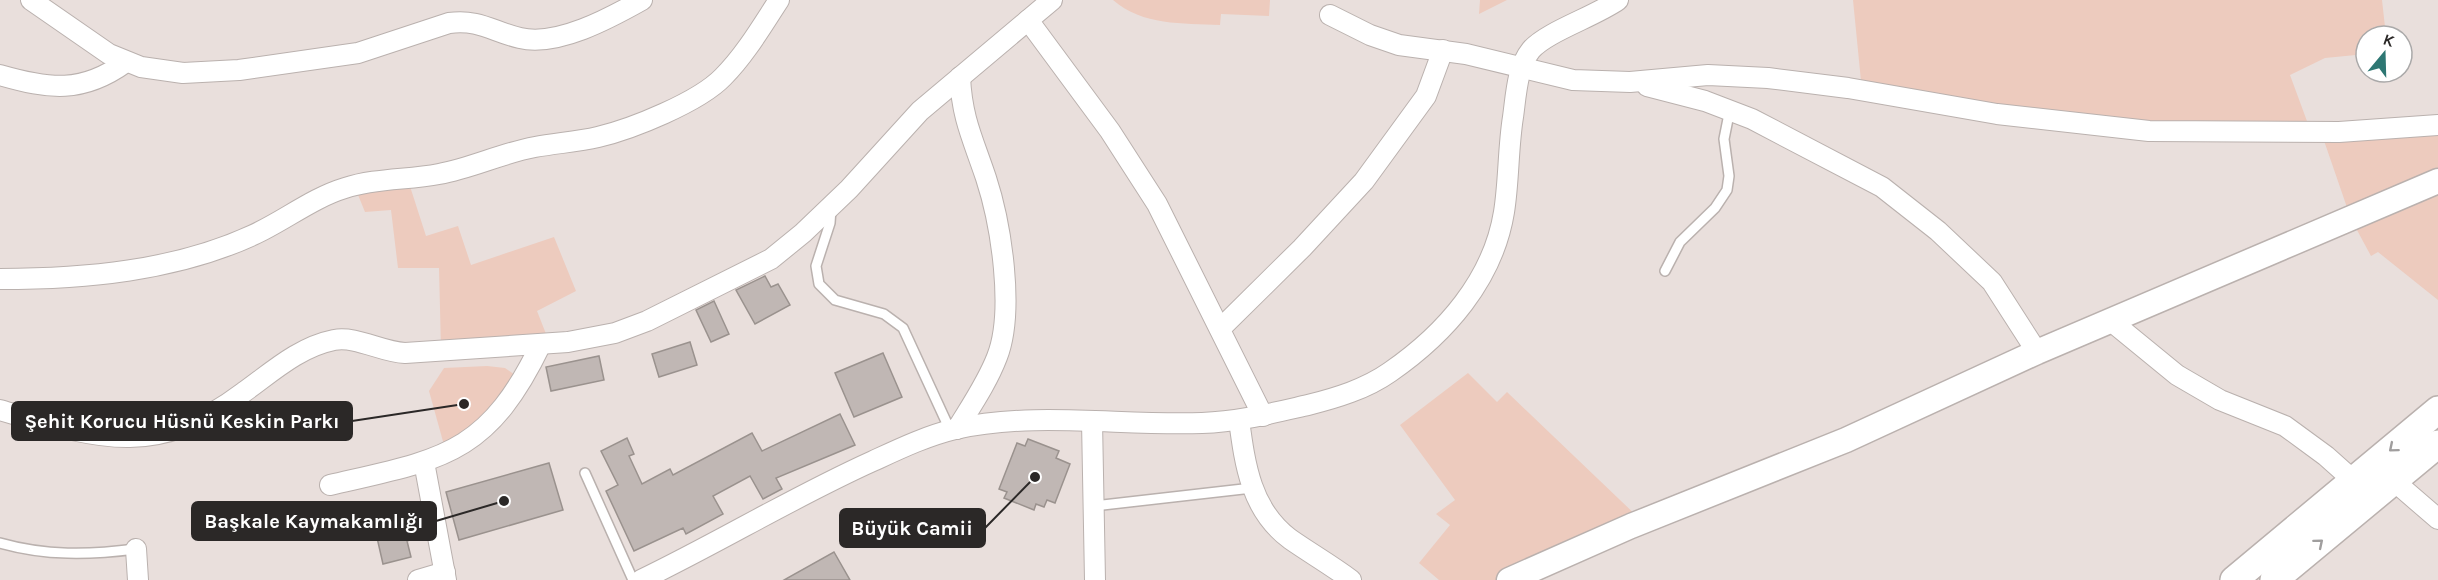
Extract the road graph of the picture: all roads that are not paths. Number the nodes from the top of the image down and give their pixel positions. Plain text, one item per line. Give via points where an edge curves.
1 (31, 0) edge
2 (642, 0) edge
3 (779, 0) edge
4 (1052, 0) edge
5 (1618, 0) edge
6 (1330, 15) dead end
7 (1028, 20) junction
8 (1443, 50) junction
9 (126, 62) junction
10 (1522, 69) junction
11 (0, 75) edge
12 (960, 76) junction
13 (1630, 81) junction
14 (1730, 109) junction
15 (2438, 125) edge
16 (2438, 182) edge
17 (831, 207) junction
18 (1665, 271) dead end
19 (0, 279) edge
20 (2111, 321) junction
21 (1220, 329) junction
22 (542, 344) junction
23 (2037, 352) junction
24 (0, 410) edge
25 (2438, 410) edge
26 (1263, 416) junction
27 (1239, 420) junction
28 (1092, 421) junction
29 (954, 430) junction
30 (2438, 444) edge
31 (424, 462) junction
32 (585, 473) dead end
33 (2354, 481) junction
34 (2394, 481) junction
35 (330, 485) dead end
36 (1252, 488) junction
37 (1094, 506) junction
38 (2438, 519) edge
39 (0, 543) edge
40 (136, 549) joint
41 (445, 576) edge
42 (138, 580) edge
43 (418, 580) edge
44 (633, 580) edge
45 (641, 580) edge
46 (1094, 580) edge
47 (1351, 580) edge
48 (1509, 580) edge
49 (2234, 580) edge
50 (2274, 580) edge

1 - 9 street
2 - 9 street via 551,39 524,39 463,21 358,53 239,70 183,74
3 - 19 street via 741,56 716,84 693,99 622,130 515,151 453,171 343,188 252,236 178,260 105,274
4 - 7 street
5 - 10 street via 1542,41 1528,53
6 - 8 street via 1384,40
7 - 12 street
7 - 21 street via 1136,169
8 - 10 street
8 - 21 street via 1426,96 1364,181
9 - 11 street via 98,80 71,87 39,85
10 - 13 street via 1573,80
10 - 26 street via 1500,233 1482,276 1458,311 1416,352 1369,384 1324,401
12 - 17 street via 920,111
12 - 29 street via 965,123 986,177 996,221 1006,306 997,357
13 - 14 street
13 - 15 street via 1708,75 1768,78 1997,114 2149,131 2339,132
14 - 18 lane via 1724,139 1727,190 1715,208 1680,242
14 - 23 street via 1882,187 1904,203 1992,282
16 - 20 street
17 - 22 street via 771,259 647,321 594,338
17 - 29 lane via 816,266 819,284 835,300 884,315 903,328 930,389
20 - 23 street
20 - 33 street via 2177,375 2220,400 2285,426
21 - 26 street
22 - 24 street via 405,353 335,340 291,358 200,420 174,432 142,438 100,436
22 - 31 street via 499,415 478,435
23 - 48 street via 1916,410 1641,521
25 -> 33 main road
26 - 27 street
27 - 28 street
27 - 36 street
28 - 29 street via 1006,422
28 - 37 street
29 - 45 street via 830,480
30 - 34 main road
31 - 35 street
31 - 41 street
32 - 44 lane
33 - 49 main road
34 - 38 street
50 -> 34 main road
36 - 37 lane
36 - 47 street via 1263,510 1288,537
37 - 46 street
39 - 40 lane via 34,552 63,554
40 - 42 street
41 - 43 street

